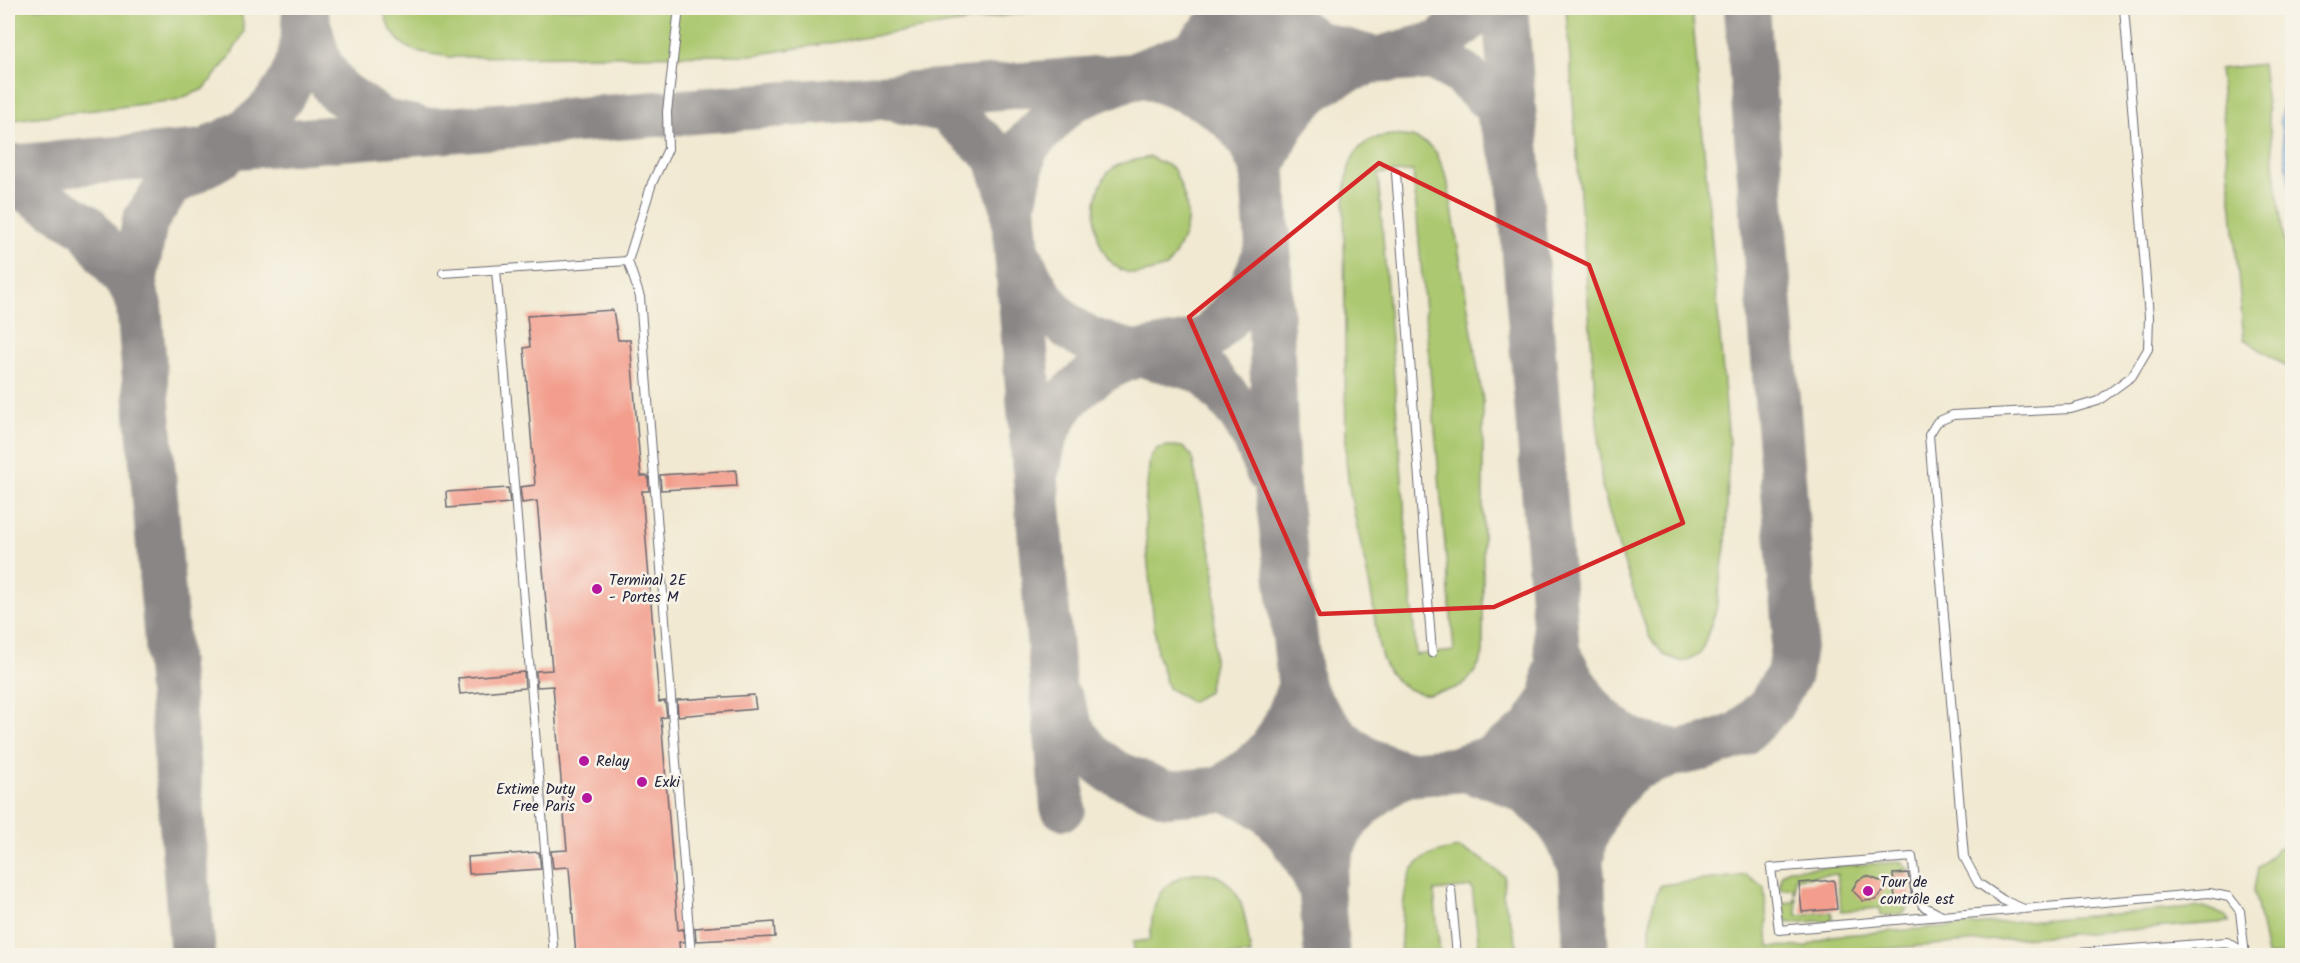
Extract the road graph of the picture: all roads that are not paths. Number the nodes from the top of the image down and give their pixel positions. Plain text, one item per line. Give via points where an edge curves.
1 (678, 8) edge
2 (2124, 8) edge
3 (1396, 173) dead end
4 (628, 261) junction
5 (496, 270) junction
6 (443, 273) dead end
7 (1432, 653) dead end
8 (1450, 889) dead end
9 (2024, 909) junction
10 (1942, 916) junction
11 (2245, 954) edge
12 (554, 956) edge
13 (691, 956) edge
14 (1457, 956) edge
15 (2037, 956) edge

1 - 4 lane via 667,112 668,148 652,183
2 - 9 lane via 2149,317 2148,349 2132,376 2098,401 2071,409 1953,415 1937,422 1929,435 1964,857 1978,883
3 - 7 lane
4 - 5 lane
4 - 13 lane via 640,297
5 - 6 lane
5 - 12 lane
8 - 14 lane
9 - 10 lane
9 - 11 lane via 2209,893 2229,897 2240,911
10 - 10 lane via 1923,906 1912,857 1771,868 1779,930
11 - 15 lane via 2227,942

